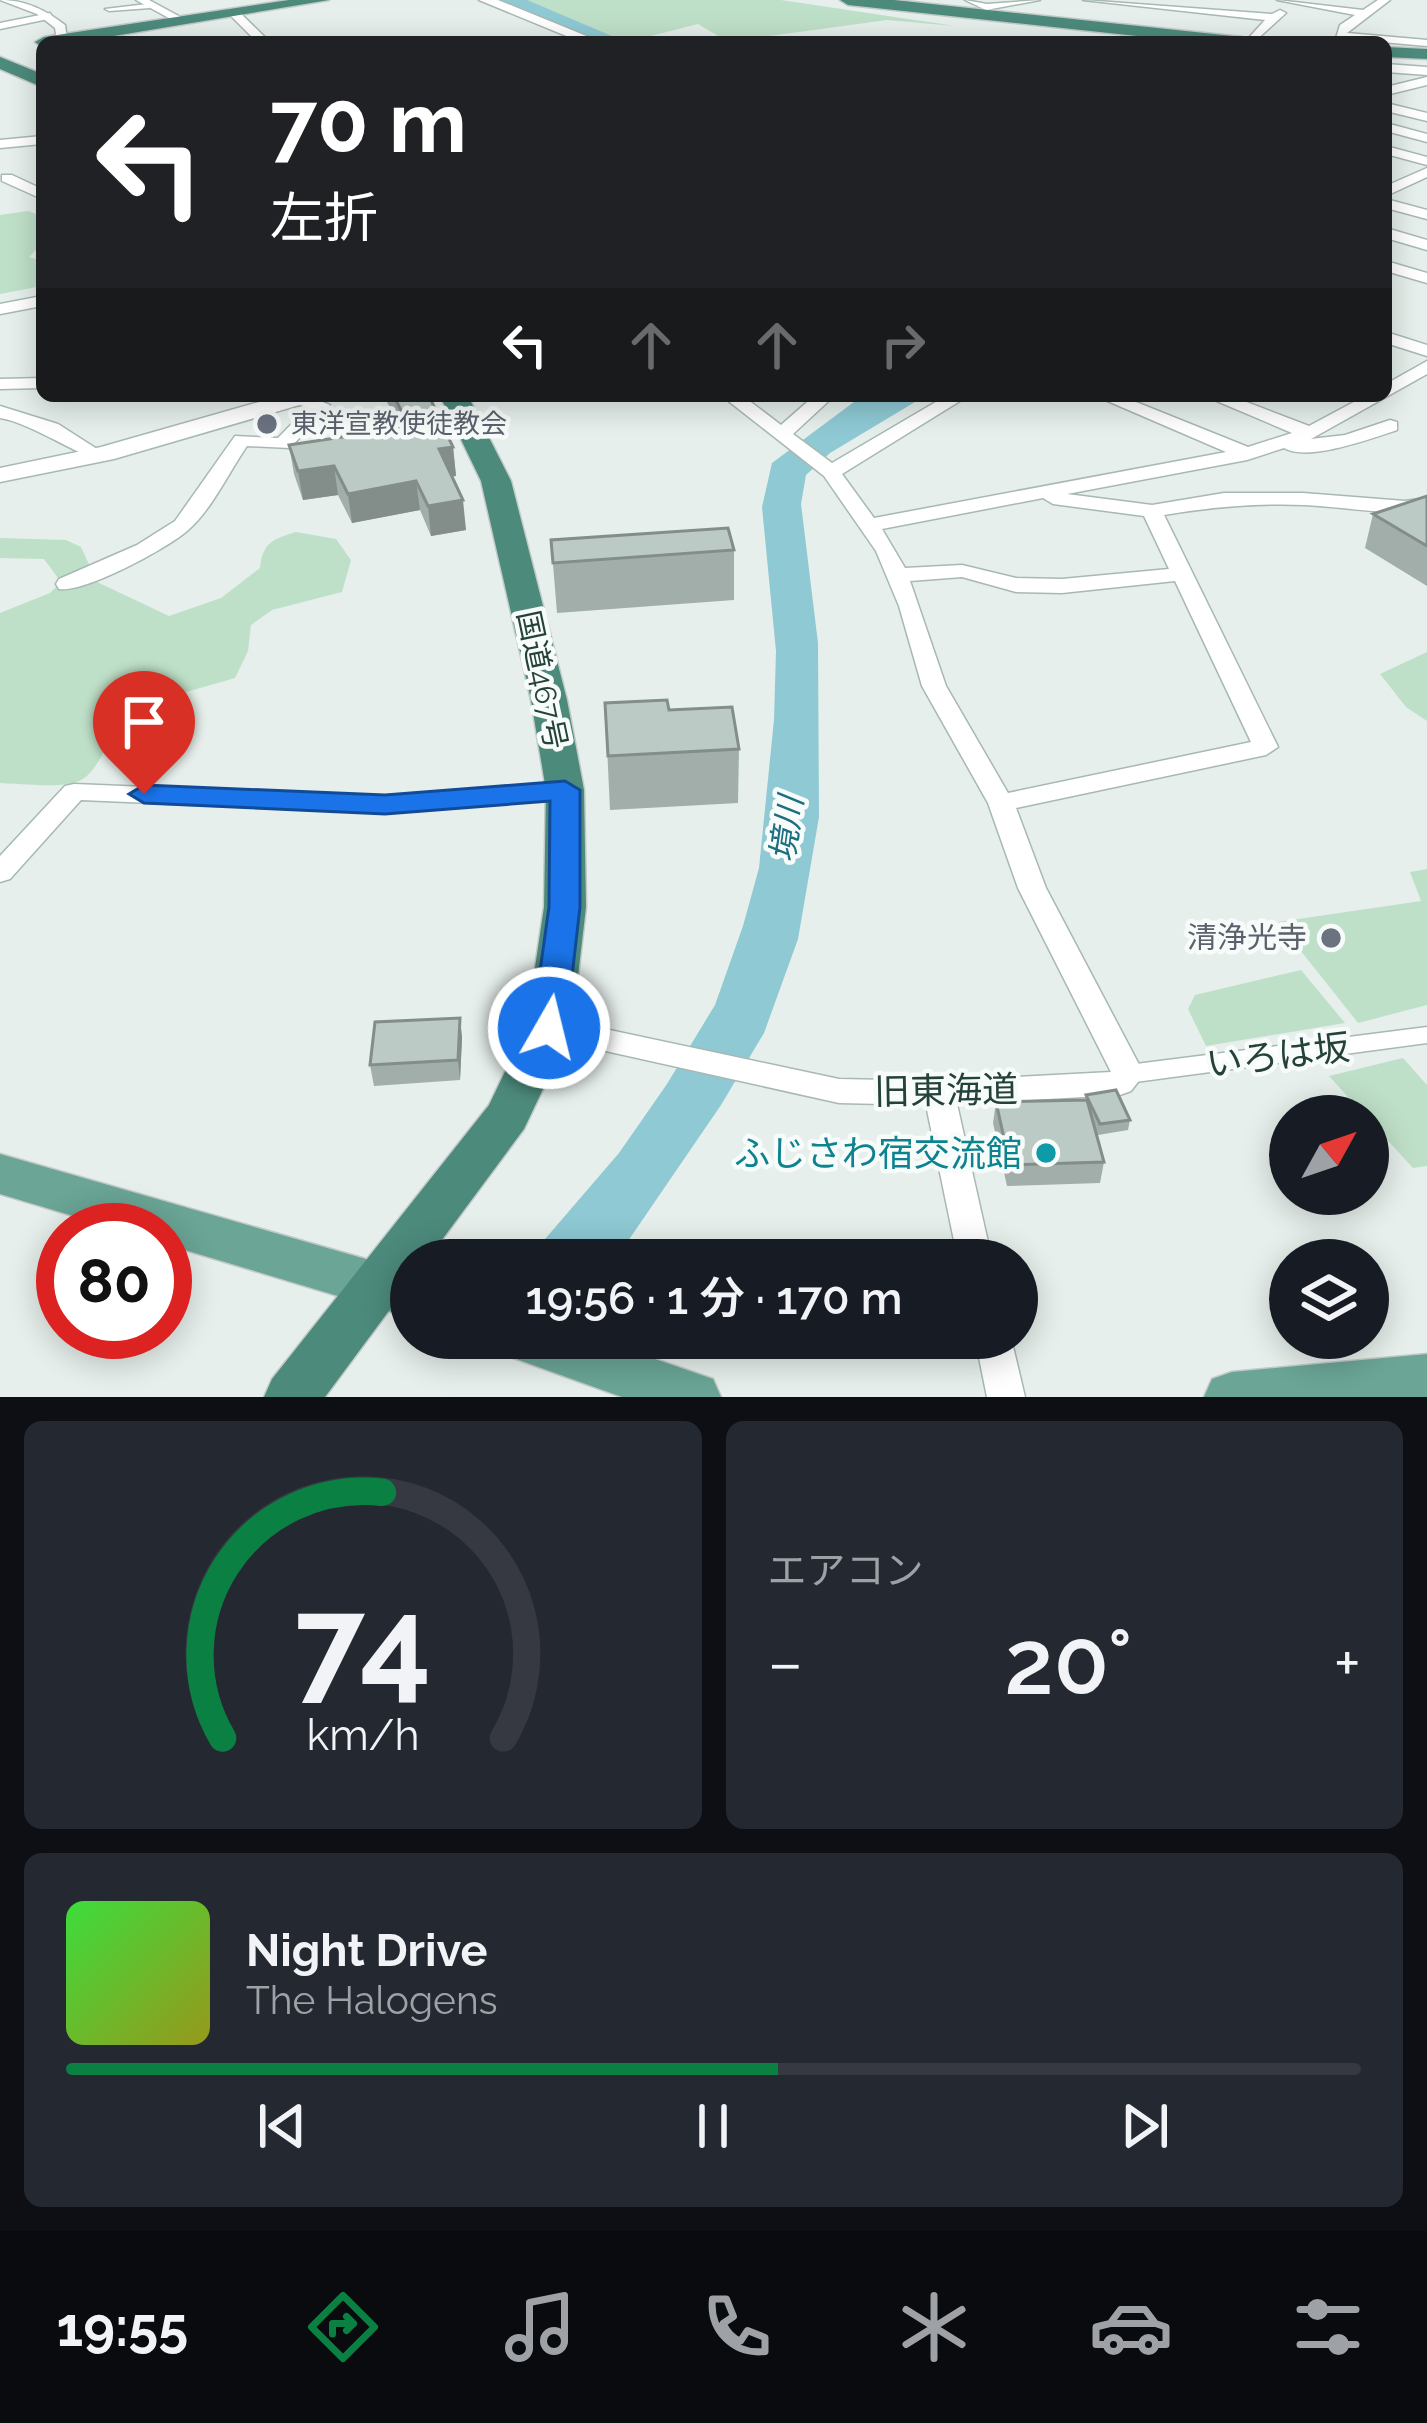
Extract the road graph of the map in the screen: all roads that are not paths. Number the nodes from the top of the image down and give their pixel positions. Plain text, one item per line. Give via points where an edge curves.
1 (4, 0) edge
2 (320, 0) edge
3 (486, 0) edge
4 (970, 0) edge
5 (1035, 0) edge
6 (1088, 0) edge
7 (1202, 0) edge
8 (1385, 0) edge
9 (841, 1) edge
10 (1292, 1) edge
11 (1133, 2) edge
12 (144, 3) edge
13 (109, 9) dead end
14 (0, 10) edge
15 (233, 12) junction
16 (1359, 12) junction
17 (1238, 14) junction
18 (50, 16) junction
19 (1274, 18) junction
20 (30, 19) junction
21 (180, 20) junction
22 (0, 26) edge
23 (53, 36) edge
24 (80, 36) edge
25 (258, 36) edge
26 (579, 36) edge
27 (1141, 36) edge
28 (1193, 36) edge
29 (1250, 36) edge
30 (1340, 36) edge
31 (1392, 40) edge
32 (36, 43) edge
33 (1427, 43) edge
34 (0, 50) edge
35 (1392, 54) edge
36 (1427, 56) edge
37 (0, 62) edge
38 (1392, 68) edge
39 (1427, 71) edge
40 (36, 78) edge
41 (1427, 81) edge
42 (1392, 90) edge
43 (1392, 108) edge
44 (1427, 112) edge
45 (1392, 129) edge
46 (1427, 138) edge
47 (36, 141) edge
48 (0, 144) edge
49 (1392, 152) edge
50 (1427, 161) edge
51 (1427, 172) edge
52 (7, 178) dead end
53 (1392, 178) edge
54 (1407, 182) junction
55 (1427, 187) edge
56 (1392, 188) edge
57 (36, 192) edge
58 (1392, 205) edge
59 (1427, 214) edge
60 (1392, 235) edge
61 (1427, 245) edge
62 (1392, 268) edge
63 (1427, 278) edge
64 (36, 302) edge
65 (0, 309) edge
66 (1392, 339) edge
67 (1427, 351) edge
68 (1427, 366) edge
69 (36, 383) edge
70 (0, 384) edge
71 (1392, 384) edge
72 (267, 402) edge
73 (307, 402) edge
74 (457, 402) edge
75 (739, 402) edge
76 (819, 402) edge
77 (948, 402) edge
78 (1120, 402) edge
79 (1230, 402) edge
80 (1339, 402) edge
81 (1367, 402) edge
82 (1356, 410) junction
83 (0, 412) edge
84 (1390, 426) dead end
85 (1310, 433) junction
86 (784, 437) junction
87 (1281, 445) junction
88 (1247, 454) junction
89 (98, 456) junction
90 (825, 468) junction
91 (0, 476) edge
92 (1032, 495) junction
93 (1427, 504) edge
94 (1152, 511) junction
95 (870, 525) junction
96 (1182, 574) junction
97 (898, 575) junction
98 (67, 584) dead end
99 (565, 790) junction
100 (1000, 803) junction
101 (0, 873) edge
102 (549, 1028) junction
103 (1427, 1035) edge
104 (1124, 1078) junction
105 (939, 1093) junction
106 (0, 1174) edge
107 (429, 1239) edge
108 (970, 1239) edge
109 (390, 1288) edge
110 (390, 1296) edge
111 (577, 1359) edge
112 (998, 1359) edge
113 (1427, 1379) edge
114 (292, 1397) edge
115 (693, 1397) edge
116 (1006, 1397) edge
117 (1232, 1397) edge

1 - 18 street
2 - 15 highway
3 - 26 street
4 - 5 street via 986,7
6 - 11 street
7 - 17 street
8 - 16 street
9 - 27 highway
9 - 28 highway
10 - 16 street
10 - 19 street
11 - 17 street
12 - 13 street
12 - 21 street
14 - 20 street
15 - 21 highway
15 - 25 street
16 - 30 street
17 - 19 street
18 - 20 street
18 - 23 street via 61,27
19 - 29 street
20 - 22 street
21 - 24 highway
31 - 33 street
32 - 34 highway
35 - 36 highway
37 - 40 highway
38 - 39 street
41 - 42 street
43 - 44 street
45 - 46 street
47 - 48 street
49 - 50 street
51 - 54 street
52 - 57 street
53 - 54 street
54 - 55 street
54 - 56 street
58 - 59 street
60 - 61 street
62 - 63 street
64 - 65 street
66 - 67 street
68 - 71 street
69 - 70 street
72 - 89 street
73 - 98 street via 321,405 283,443 242,440 182,525
74 - 99 highway, 国道467号 via 496,481
75 - 86 street
76 - 86 street
77 - 90 street
78 - 88 street
79 - 85 street
80 - 82 street
81 - 82 street
82 - 85 street
83 - 89 street
84 - 87 street via 1348,440
85 - 87 street
86 - 90 street
87 - 88 street
88 - 92 street
89 - 91 street
90 - 95 street
92 - 94 street
92 - 95 street
93 - 94 street via 1224,499
94 - 96 street
95 - 97 street
96 - 97 street via 1062,586 1016,586 962,571
96 - 100 street via 1266,747
97 - 100 street via 927,671
99 - 101 street via 385,805 74,792
99 - 102 highway, 国道467号 via 565,907
100 - 104 street via 1031,889
102 - 105 street, 旧東海道 via 839,1091
102 - 107 highway, 国道467号 via 507,1116
103 - 104 street, いろは坂
104 - 105 street, 旧東海道
105 - 108 street
106 - 109 main road
110 - 114 highway, 国道467号
111 - 115 main road
112 - 116 street
113 - 117 main road

